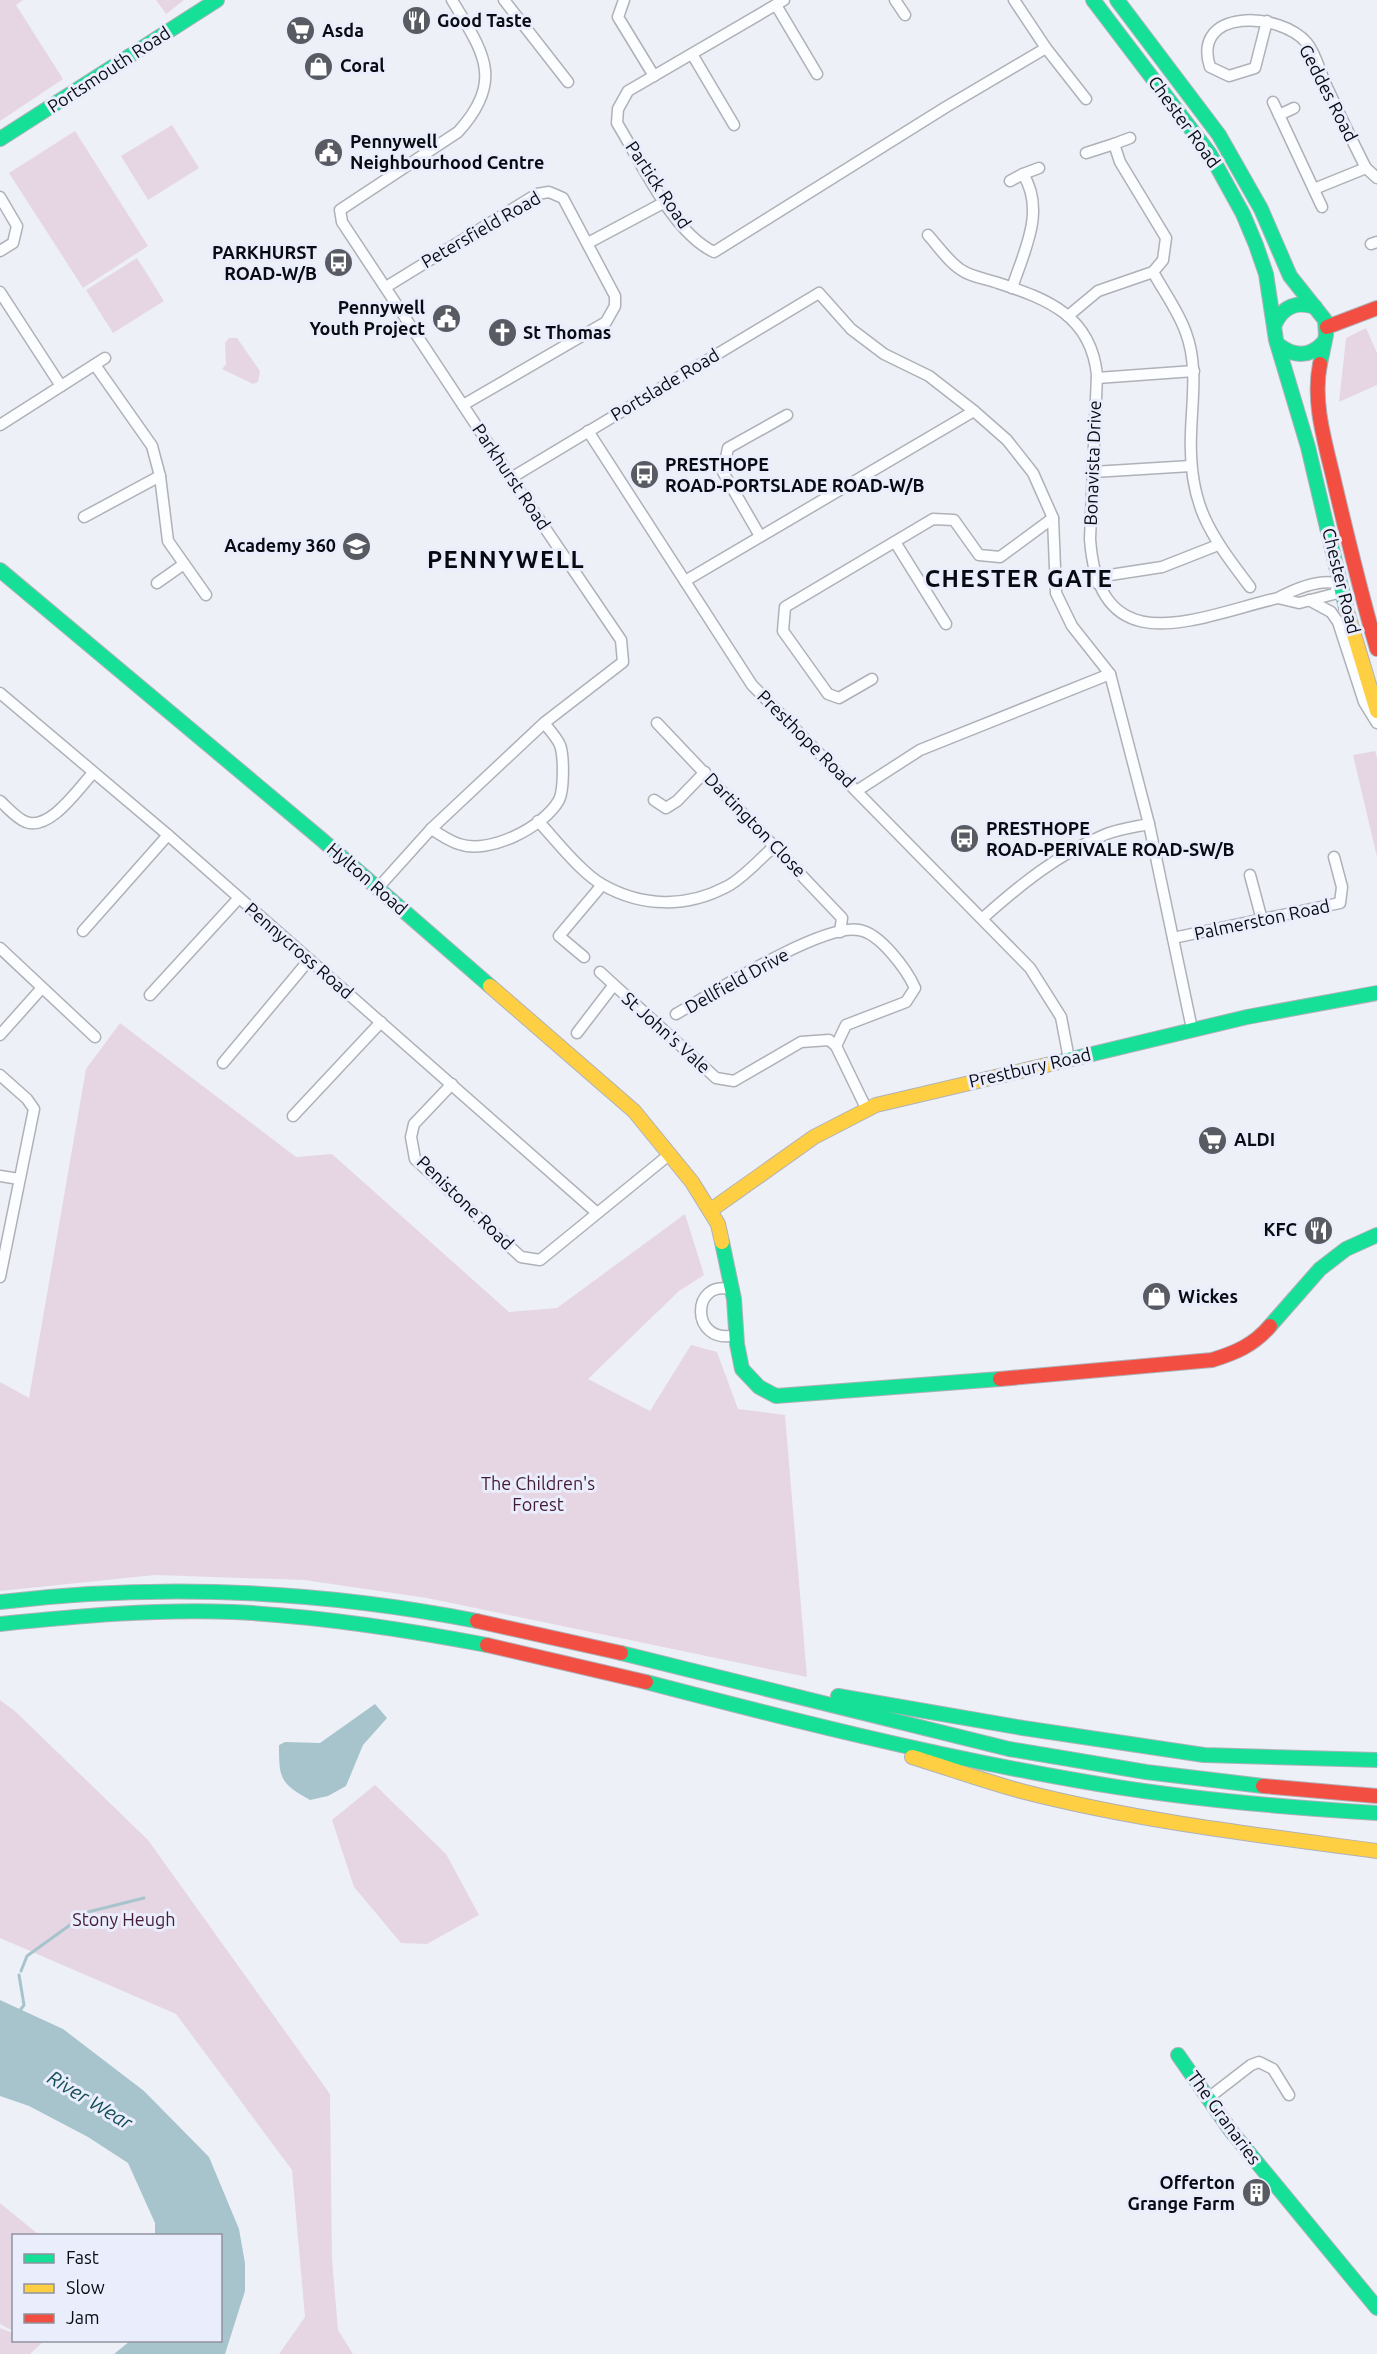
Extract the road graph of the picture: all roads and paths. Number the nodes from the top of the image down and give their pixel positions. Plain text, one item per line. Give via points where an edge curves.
1 (452, 0) edge
2 (504, 0) edge
3 (624, 0) edge
4 (895, 0) edge
5 (1014, 0) edge
6 (1093, 0) edge
7 (1117, 0) edge
8 (210, 2) edge
9 (780, 2) edge
10 (905, 15) dead end
11 (1268, 21) junction
12 (1046, 48) junction
13 (692, 54) junction
14 (817, 74) dead end
15 (654, 76) junction
16 (568, 82) dead end
17 (1086, 99) dead end
18 (1273, 102) dead end
19 (1294, 108) dead end
20 (1279, 115) junction
21 (734, 125) dead end
22 (1130, 138) dead end
23 (0, 139) edge
24 (1114, 144) junction
25 (1086, 153) dead end
26 (1039, 168) dead end
27 (1366, 168) junction
28 (1023, 174) junction
29 (1377, 178) edge
30 (1010, 181) dead end
31 (1314, 189) junction
32 (0, 198) edge
33 (665, 202) junction
34 (1322, 207) dead end
35 (928, 235) dead end
36 (588, 243) junction
37 (0, 251) edge
38 (1153, 273) junction
39 (386, 287) junction
40 (1012, 288) junction
41 (0, 292) edge
42 (1315, 308) junction
43 (1377, 308) edge
44 (1068, 315) junction
45 (1275, 324) junction
46 (1327, 327) junction
47 (1323, 343) junction
48 (1281, 346) junction
49 (105, 358) dead end
50 (95, 364) junction
51 (1194, 371) junction
52 (1097, 378) junction
53 (61, 386) junction
54 (463, 405) junction
55 (974, 411) junction
56 (787, 415) dead end
57 (0, 425) edge
58 (588, 431) junction
59 (1191, 466) junction
60 (1093, 472) junction
61 (160, 476) junction
62 (511, 478) junction
63 (84, 517) dead end
64 (1053, 518) junction
65 (760, 536) junction
66 (895, 542) junction
67 (1218, 545) junction
68 (184, 564) junction
69 (0, 570) edge
70 (1357, 580) junction
71 (685, 581) junction
72 (157, 583) dead end
73 (1098, 584) junction
74 (1340, 584) junction
75 (1250, 587) dead end
76 (206, 595) dead end
77 (1278, 598) junction
78 (1309, 600) junction
79 (946, 624) dead end
80 (1377, 649) edge
81 (1110, 674) junction
82 (872, 679) dead end
83 (0, 693) edge
84 (1377, 711) edge
85 (544, 723) junction
86 (657, 723) dead end
87 (1377, 723) edge
88 (705, 772) junction
89 (93, 774) junction
90 (858, 790) junction
91 (654, 800) dead end
92 (0, 801) edge
93 (538, 821) junction
94 (1149, 824) junction
95 (431, 829) junction
96 (168, 835) junction
97 (775, 846) junction
98 (1334, 857) dead end
99 (1251, 875) dead end
100 (602, 885) junction
101 (377, 889) junction
102 (238, 899) junction
103 (983, 918) junction
104 (1262, 921) junction
105 (83, 931) dead end
106 (840, 932) junction
107 (1173, 938) junction
108 (0, 948) edge
109 (584, 957) dead end
110 (309, 960) junction
111 (600, 972) dead end
112 (613, 986) junction
113 (41, 989) junction
114 (1377, 993) edge
115 (150, 995) dead end
116 (676, 1014) dead end
117 (381, 1022) junction
118 (1192, 1029) junction
119 (577, 1033) dead end
120 (0, 1035) edge
121 (95, 1037) dead end
122 (836, 1046) junction
123 (1068, 1059) junction
124 (223, 1063) dead end
125 (0, 1076) edge
126 (452, 1084) junction
127 (867, 1110) junction
128 (293, 1116) dead end
129 (670, 1154) junction
130 (0, 1176) edge
131 (19, 1179) junction
132 (711, 1210) junction
133 (596, 1212) junction
134 (1377, 1235) edge
135 (0, 1276) edge
136 (732, 1290) junction
137 (736, 1335) junction
138 (0, 1602) edge
139 (0, 1624) edge
140 (708, 1674) junction
141 (784, 1718) junction
142 (1377, 1760) edge
143 (1377, 1796) edge
144 (1377, 1813) edge
145 (1377, 1851) edge
146 (1178, 2055) dead end
147 (1289, 2095) dead end
148 (1207, 2098) junction
149 (1377, 2308) edge

1 - 39 street, Parkhurst Road via 487,68 472,117 458,132 340,210 342,222
2 - 16 street
3 - 15 street via 618,17
4 - 10 street
5 - 12 street
6 - 45 main road, Chester Road via 1210,154 1256,245
7 - 42 main road, Chester Road via 1219,135 1262,208 1290,276
8 - 23 main road, Portsmouth Road
9 - 13 street, Partick Road
9 - 14 street
11 - 11 street via 1243,21 1218,30 1207,47 1210,67 1229,76 1255,68
11 - 27 street, Geddes Road via 1285,27 1308,45
12 - 17 street
12 - 33 street, Partick Road via 714,252 699,244
13 - 15 street, Partick Road
13 - 21 street
15 - 33 street, Partick Road via 628,91 618,109 617,123
18 - 20 street
19 - 20 street
20 - 31 street
22 - 24 street
24 - 25 street
24 - 38 street via 1120,162 1166,238 1163,260
26 - 28 street
27 - 29 street, Geddes Road
27 - 31 street
28 - 30 street
28 - 40 street via 1030,185 1034,222
31 - 34 street
32 - 37 street via 17,226 14,243
33 - 36 street
35 - 40 street, Bonavista Drive via 962,271
36 - 39 street, Petersfield Road via 562,198 549,192 537,194
36 - 54 street, Petersfield Road via 615,296 615,306 606,322
38 - 44 street via 1098,291
38 - 51 street via 1186,333
39 - 54 street, Parkhurst Road
40 - 44 street, Bonavista Drive via 1044,299
41 - 53 street
42 - 45 main road via 1307,304 1290,306
42 - 46 main road, Chester Road
43 - 46 main road
44 - 52 street, Bonavista Drive via 1087,338
45 - 48 main road, Chester Road via 1276,340
46 - 47 main road, Chester Road
47 - 48 main road via 1311,354 1302,356 1288,353
47 - 70 main road, Chester Road via 1316,396
48 - 74 main road, Chester Road
49 - 50 street
50 - 53 street
50 - 61 street via 152,446
51 - 52 street
51 - 59 street
52 - 60 street, Bonavista Drive
53 - 57 street
54 - 62 street, Parkhurst Road
55 - 58 street, Portslade Road via 929,376 884,354 851,329 819,293
55 - 64 street via 1007,440 1033,473
55 - 65 street
56 - 65 street via 728,448 723,472
58 - 62 street, Portslade Road
58 - 71 street, Presthope Road
59 - 60 street
59 - 67 street via 1201,516
60 - 73 street, Bonavista Drive via 1090,539
61 - 63 street
61 - 68 street via 168,541
62 - 85 street, Parkhurst Road via 621,640 623,662
64 - 66 street via 1000,557 979,555 954,520 933,519
64 - 81 street via 1056,593 1072,626
65 - 71 street
66 - 79 street
66 - 82 street via 785,607 783,631 828,694 839,698
67 - 73 street via 1162,567 1110,575
67 - 75 street
68 - 72 street
68 - 76 street
69 - 101 main road, Hylton Road
70 - 74 main road
70 - 80 main road, Chester Road
71 - 90 street, Presthope Road via 752,685
73 - 77 street, Bonavista Drive via 1116,610 1141,624 1166,625
74 - 77 street, Bonavista Drive via 1331,581 1293,590
74 - 78 street, Bonavista Drive via 1334,594
74 - 84 main road, Chester Road
77 - 78 street, Bonavista Drive via 1299,603
78 - 87 street via 1331,612 1338,622 1364,702
81 - 90 street via 920,750
81 - 94 street
83 - 89 street, Pennycross Road
85 - 93 street via 560,745 563,772 560,799
85 - 95 street
86 - 88 street, Dartington Close
88 - 91 street via 666,808
88 - 97 street, Dartington Close
89 - 92 street via 42,823 26,822
89 - 96 street, Pennycross Road
90 - 103 street, Presthope Road
93 - 95 street via 511,839 485,846 460,845
93 - 100 street
94 - 103 street via 1106,834 1062,856 1028,878
94 - 107 street
95 - 101 street
96 - 102 street, Pennycross Road
96 - 105 street
97 - 100 street via 727,886 689,901 647,901
97 - 106 street, Dartington Close via 842,918
98 - 104 street, Palmerston Road via 1342,887 1340,903
99 - 104 street
100 - 109 street via 559,936
101 - 129 main road, Hylton Road via 634,1111
102 - 110 street, Pennycross Road
102 - 115 street
103 - 123 street, Presthope Road via 1030,968 1061,1017
104 - 107 street, Palmerston Road
106 - 116 street, Dellfield Drive via 768,961
106 - 122 street, Dellfield Drive via 859,930 875,938 907,970 915,988 906,1002 846,1025
107 - 118 street
108 - 113 street
110 - 117 street, Pennycross Road
110 - 124 street
111 - 112 street, St John's Vale
112 - 119 street
112 - 122 street, St John's Vale via 716,1078 734,1081 801,1042 829,1040
113 - 120 street
113 - 121 street
114 - 118 main road, Prestbury Road
117 - 126 street, Pennycross Road
117 - 128 street
118 - 123 main road, Prestbury Road
122 - 127 street
123 - 127 main road, Prestbury Road
125 - 131 street via 34,1109
126 - 133 street, Pennycross Road
126 - 133 street, Penistone Road via 414,1124 411,1137 415,1159 521,1257 540,1260
127 - 132 main road, Prestbury Road via 814,1137
129 - 132 main road, Hylton Road
129 - 133 street, Penistone Road
130 - 131 street
131 - 135 street
132 - 136 main road, Hylton Road via 718,1224
134 - 137 main road, Hylton Road via 1346,1249 1320,1269 1260,1338 1237,1352 1212,1360 789,1397 776,1396 759,1387 742,1369
136 - 137 main road, Hylton Road
136 - 137 street via 713,1290 702,1302 700,1311 712,1333
138 - 140 main road via 153,1590 325,1597 464,1618
139 - 141 main road via 147,1612 322,1619 475,1642 574,1663
140 - 142 main road via 1204,1755
140 - 143 main road via 927,1731 1104,1767
141 - 144 main road via 1003,1767 1121,1788 1226,1802
141 - 145 main road via 1021,1791 1235,1832
146 - 148 main road, The Granaries
147 - 148 street via 1273,2069 1259,2062
148 - 149 main road, The Granaries

